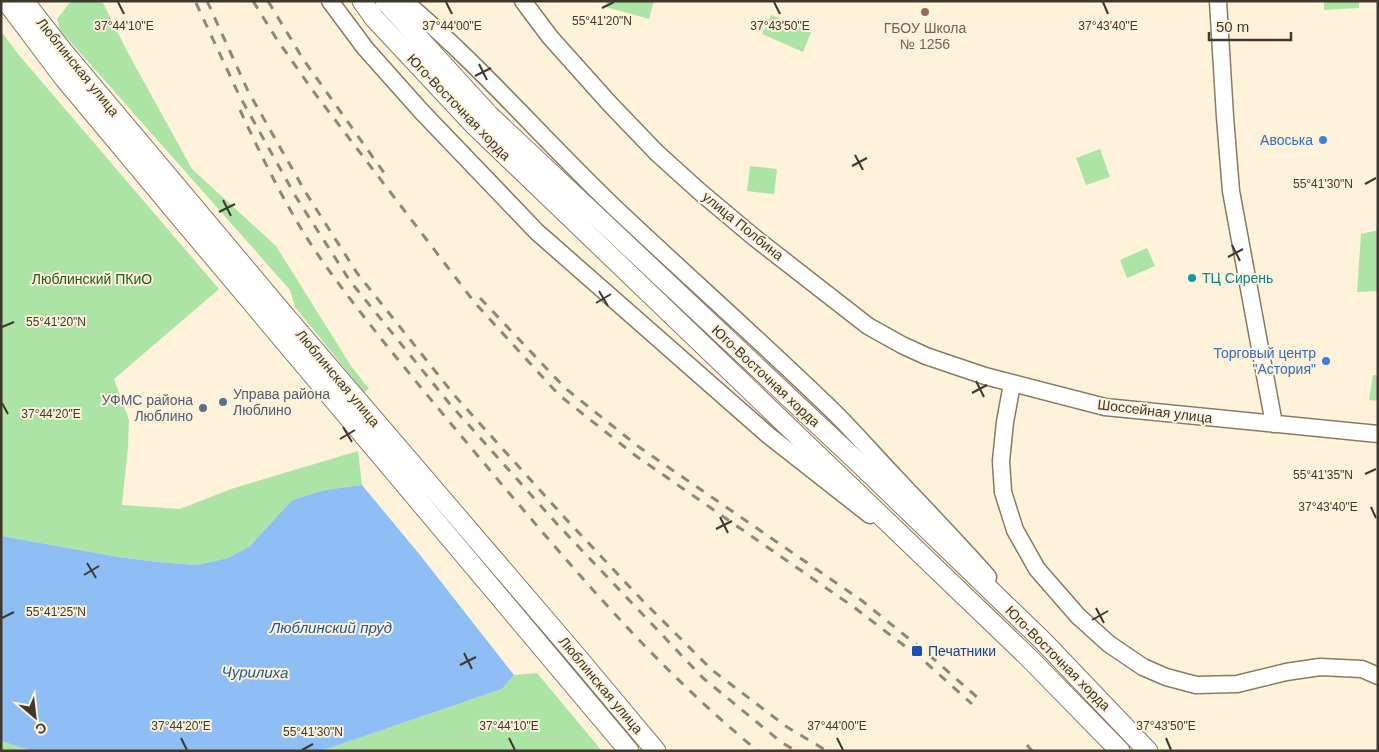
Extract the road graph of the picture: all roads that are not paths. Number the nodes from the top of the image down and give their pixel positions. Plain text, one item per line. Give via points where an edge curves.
1 (6, 1) edge
2 (24, 1) edge
3 (330, 1) edge
4 (362, 1) edge
5 (385, 1) edge
6 (404, 1) edge
7 (523, 1) edge
8 (1218, 1) edge
9 (1012, 384) junction
10 (1274, 424) junction
11 (1378, 434) edge
12 (923, 557) junction
13 (1044, 642) junction
14 (1378, 676) edge
15 (629, 751) edge
16 (656, 751) edge
17 (1120, 751) edge
18 (1148, 751) edge

1 - 15 main road, Люблинская улица via 58,70 174,210
2 - 16 main road, Люблинская улица via 282,312
3 - 12 main road via 365,48 422,112 537,232 768,435
4 - 12 main road, Юго-Восточная хорда via 475,126
5 - 13 main road, Юго-Восточная хорда via 489,115
6 - 13 main road via 477,67 613,206 837,415 962,548
7 - 9 main road, улица Полбина via 550,37 657,153 755,238 854,315 894,341 926,356
8 - 10 main road via 1231,191
9 - 10 main road, Шоссейная улица via 1105,407
9 - 14 main road via 1000,460 1003,492 1015,530 1038,569 1078,616 1108,644 1143,668 1196,685 1237,684 1320,667 1362,669
10 - 11 main road, Шоссейная улица
12 - 17 main road, Юго-Восточная хорда via 1028,656
13 - 18 main road, Юго-Восточная хорда

